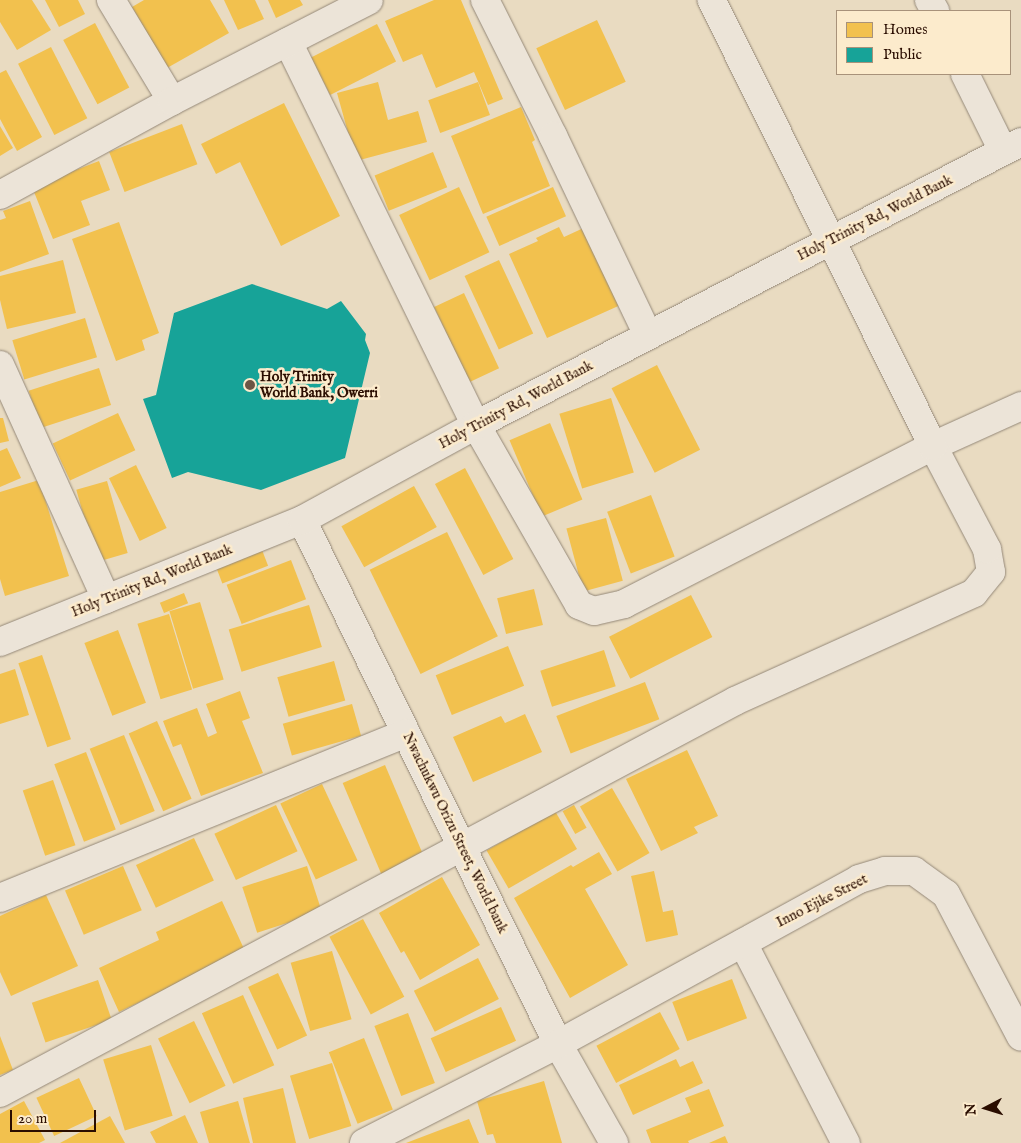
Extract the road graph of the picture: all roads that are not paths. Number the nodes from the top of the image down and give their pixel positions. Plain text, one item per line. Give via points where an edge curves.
1 (110, 0) edge
2 (484, 0) edge
3 (712, 0) edge
4 (354, 3) edge
5 (288, 42) junction
6 (966, 75) edge
7 (172, 101) junction
8 (1012, 147) edge
9 (0, 195) edge
10 (831, 241) junction
11 (648, 335) junction
12 (0, 365) edge
13 (1021, 406) edge
14 (476, 425) junction
15 (933, 446) junction
16 (302, 520) junction
17 (106, 600) junction
18 (0, 642) edge
19 (406, 733) junction
20 (462, 848) junction
21 (0, 898) edge
22 (744, 943) junction
23 (1021, 1037) edge
24 (558, 1044) junction
25 (0, 1093) edge
26 (364, 1143) edge
27 (614, 1143) edge
28 (846, 1143) edge

1 - 7 street
2 - 11 street
3 - 10 street
4 - 5 street
5 - 7 street
5 - 14 street
6 - 8 street
7 - 9 street
8 - 10 street, Holy Trinity Rd, World Bank
10 - 11 street, Holy Trinity Rd, World Bank
10 - 15 street
11 - 14 street, Holy Trinity Rd, World Bank
12 - 17 street
13 - 15 street
14 - 15 street via 579,605 594,611 624,604
14 - 16 street, Holy Trinity Rd, World Bank
15 - 20 street via 987,549 991,572 974,593 735,701
16 - 17 street, Holy Trinity Rd, World Bank
16 - 19 street, Nwachukwu Orizu Street, World bank
17 - 18 street, Holy Trinity Rd, World Bank
19 - 20 street, Nwachukwu Orizu Street, World bank
19 - 21 street
20 - 24 street, Nwachukwu Orizu Street, World bank
20 - 25 street
22 - 23 street, Inno Ejike Street via 859,880 885,871 914,871 946,894
22 - 24 street, Inno Ejike Street
22 - 28 street
24 - 26 street, Inno Ejike Street
24 - 27 street, Nwachukwu Orizu Street, World bank

